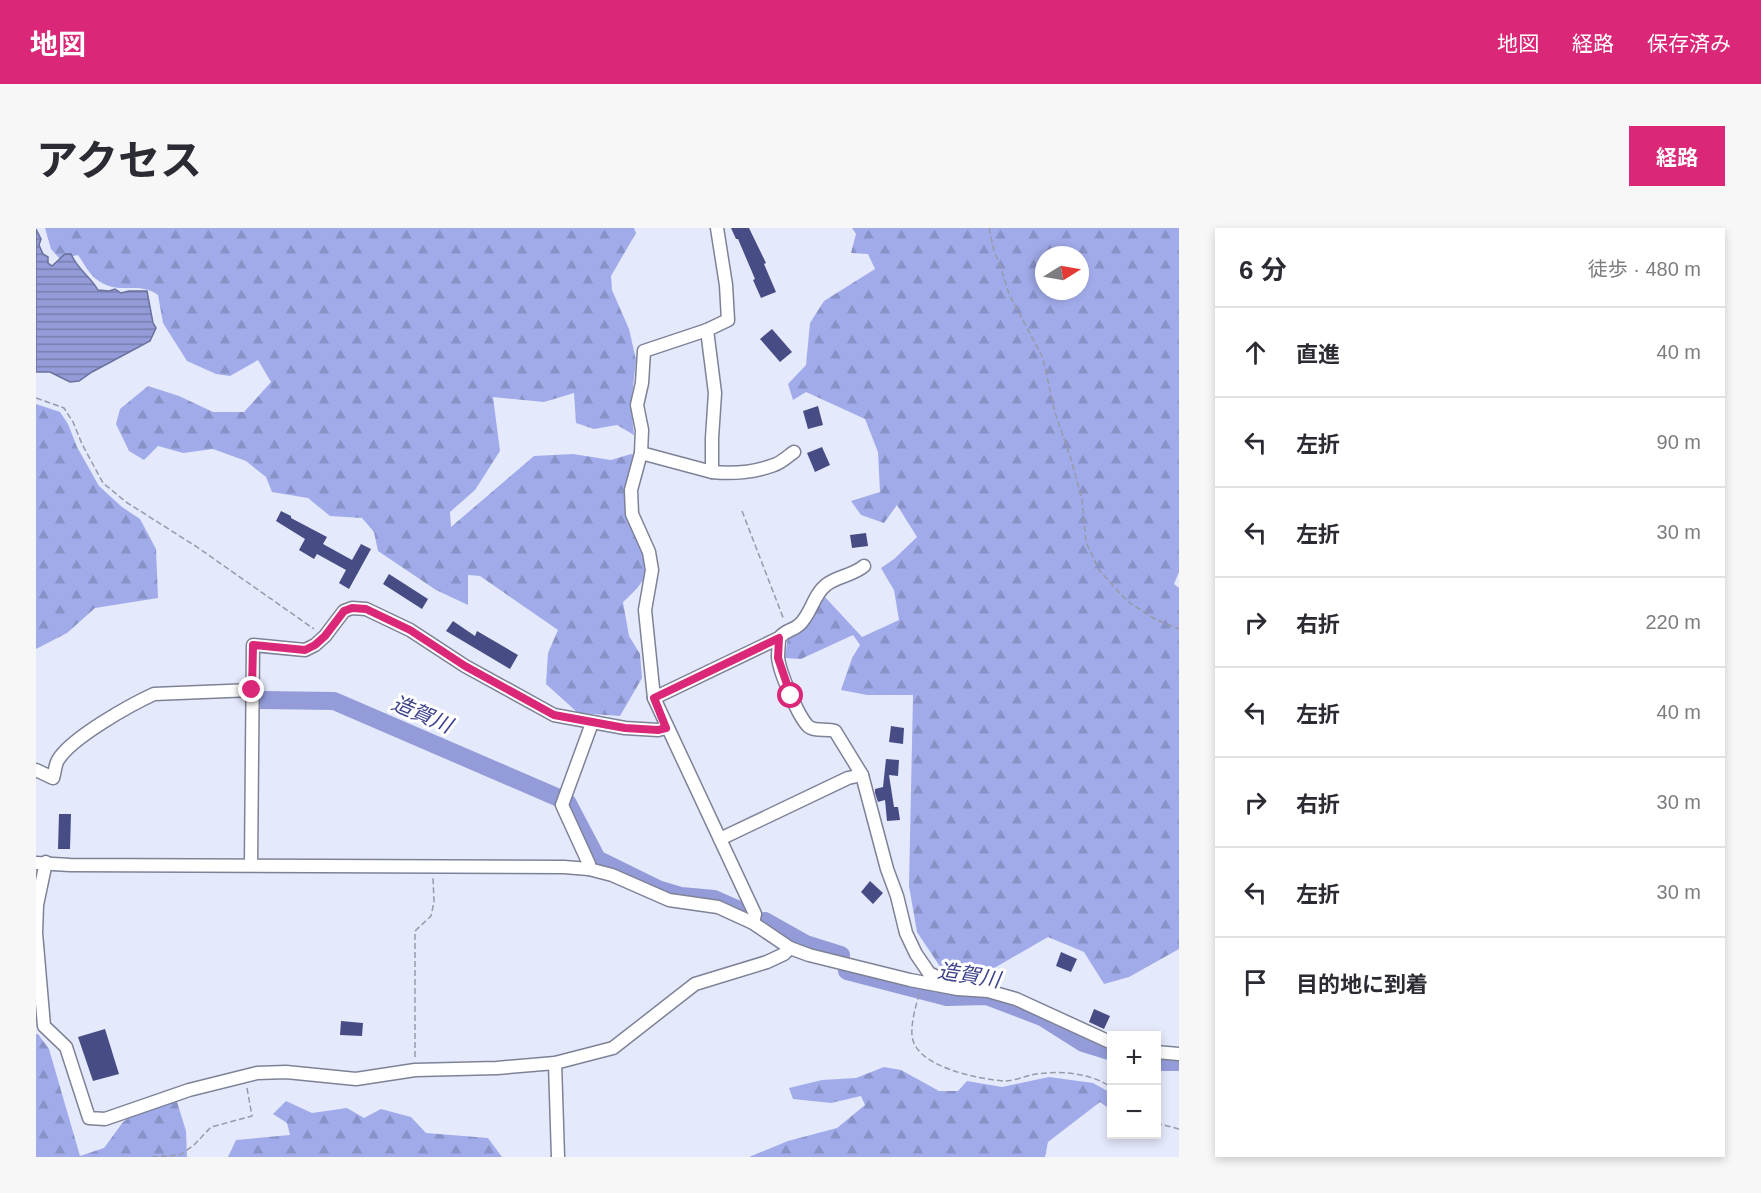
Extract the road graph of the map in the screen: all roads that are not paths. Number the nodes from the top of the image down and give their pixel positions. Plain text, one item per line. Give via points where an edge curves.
1 (717, 228) edge
2 (707, 330) junction
3 (794, 452) dead end
4 (641, 453) junction
5 (712, 472) junction
6 (864, 566) dead end
7 (783, 634) junction
8 (252, 690) junction
9 (654, 698) junction
10 (592, 723) junction
11 (666, 728) junction
12 (36, 770) edge
13 (862, 775) junction
14 (720, 839) junction
15 (41, 862) edge
16 (251, 865) junction
17 (589, 869) junction
18 (753, 923) junction
19 (789, 948) junction
20 (958, 989) junction
21 (1107, 1041) edge
22 (1161, 1052) edge
23 (1179, 1054) edge
24 (555, 1063) junction
25 (558, 1157) edge

1 - 2 street via 728,320
2 - 4 street via 644,351 637,405
2 - 5 street via 715,393
3 - 5 street via 776,465 742,472
4 - 5 street
4 - 9 street via 631,490 632,514 649,552 652,570 645,610
6 - 7 street via 828,583 799,626
7 - 9 street
7 - 13 street via 778,658 791,696 807,725 835,731
8 - 10 street via 253,645 305,650 325,636 344,611 366,609 410,630 465,666 554,715
8 - 12 street via 154,694 75,742 58,760 53,778
8 - 16 street
9 - 11 street
10 - 11 street
10 - 17 street via 562,805
11 - 14 street
13 - 14 street via 848,778
13 - 20 street via 906,933 929,973 956,980
14 - 18 street via 755,914
15 - 16 street
15 - 24 street via 36,933 44,1026 66,1047 89,1118 105,1119 189,1090 257,1073 356,1079 415,1070
16 - 17 street
17 - 18 street via 669,900 718,907
18 - 19 street
19 - 20 street
19 - 24 street via 767,962 695,984 613,1048
20 - 21 street via 988,991 1016,999
22 - 23 street
24 - 25 street

